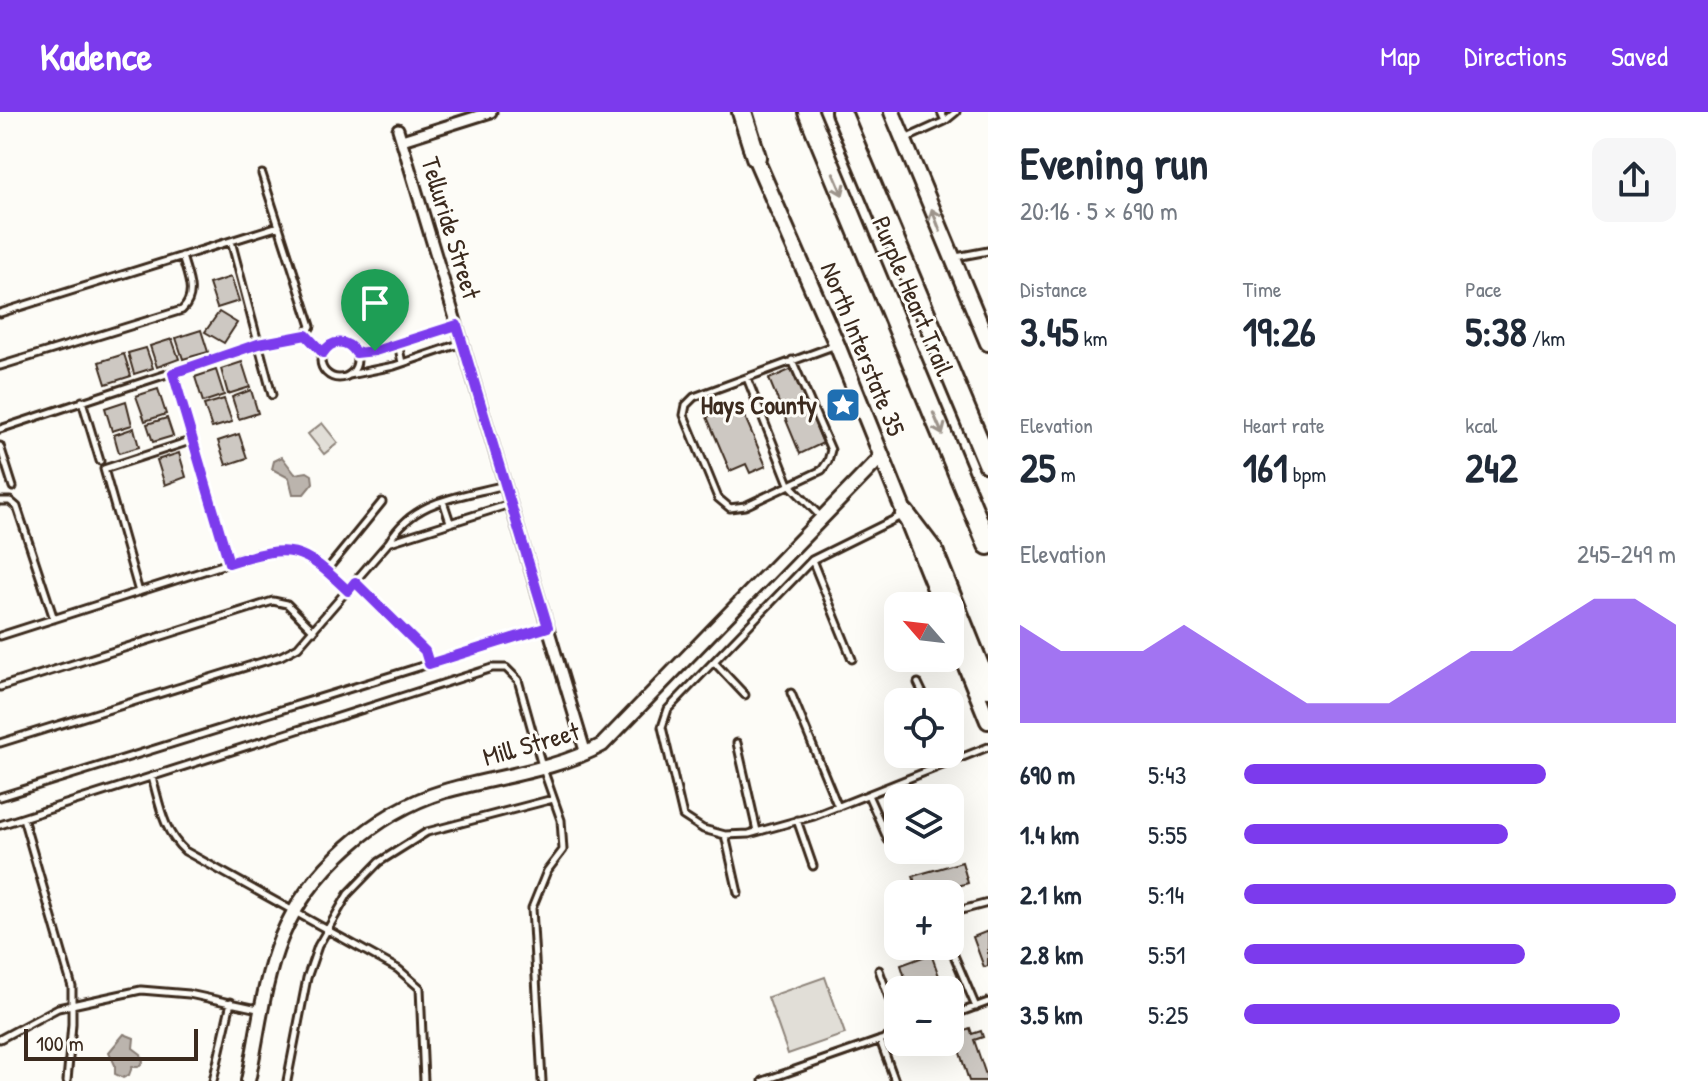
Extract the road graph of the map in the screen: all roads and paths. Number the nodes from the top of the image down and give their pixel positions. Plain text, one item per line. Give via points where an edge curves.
1 (491, 112) edge
2 (734, 112) edge
3 (742, 112) edge
4 (808, 112) edge
5 (841, 112) edge
6 (892, 112) edge
7 (941, 112) edge
8 (956, 112) edge
9 (945, 121) junction
10 (398, 129) dead end
11 (904, 139) junction
12 (402, 140) junction
13 (756, 157) junction
14 (262, 174) dead end
15 (279, 226) junction
16 (231, 241) junction
17 (988, 251) edge
18 (182, 256) junction
19 (951, 258) junction
20 (0, 313) edge
21 (457, 325) junction
22 (306, 335) junction
23 (398, 343) junction
24 (462, 343) junction
25 (988, 343) edge
26 (258, 344) junction
27 (837, 345) junction
28 (323, 353) junction
29 (356, 353) junction
30 (792, 360) junction
31 (402, 363) junction
32 (0, 366) edge
33 (173, 373) junction
34 (349, 375) junction
35 (747, 378) junction
36 (272, 395) dead end
37 (82, 401) junction
38 (0, 429) edge
39 (193, 440) junction
40 (0, 446) edge
41 (881, 457) junction
42 (100, 461) dead end
43 (988, 463) edge
44 (789, 484) junction
45 (505, 485) junction
46 (13, 487) dead end
47 (0, 501) edge
48 (443, 501) junction
49 (382, 502) dead end
50 (510, 504) junction
51 (905, 514) junction
52 (823, 519) junction
53 (450, 522) junction
54 (389, 542) junction
55 (988, 545) edge
56 (812, 560) junction
57 (229, 563) junction
58 (326, 571) junction
59 (355, 582) junction
60 (348, 591) junction
61 (139, 592) junction
62 (936, 592) edge
63 (54, 619) junction
64 (548, 627) junction
65 (314, 631) junction
66 (0, 636) edge
67 (852, 659) dead end
68 (714, 662) junction
69 (964, 662) edge
70 (429, 664) junction
71 (918, 683) dead end
72 (0, 687) edge
73 (920, 688) edge
74 (988, 688) edge
75 (791, 693) dead end
76 (745, 695) dead end
77 (988, 721) edge
78 (0, 743) edge
79 (737, 743) dead end
80 (988, 747) edge
81 (586, 754) junction
82 (964, 757) edge
83 (542, 766) junction
84 (936, 768) edge
85 (152, 777) junction
86 (868, 795) junction
87 (0, 797) edge
88 (553, 799) junction
89 (838, 807) junction
90 (23, 818) junction
91 (797, 820) junction
92 (0, 825) edge
93 (757, 831) junction
94 (884, 831) edge
95 (725, 835) junction
96 (813, 866) dead end
97 (738, 893) dead end
98 (988, 903) edge
99 (964, 909) edge
100 (294, 912) junction
101 (326, 930) junction
102 (956, 960) edge
103 (879, 970) dead end
104 (884, 984) edge
105 (231, 1002) junction
106 (988, 1002) edge
107 (73, 1006) junction
108 (976, 1007) junction
109 (263, 1010) junction
110 (964, 1011) edge
111 (0, 1039) edge
112 (884, 1039) edge
113 (880, 1040) junction
114 (767, 1080) edge
115 (67, 1081) edge
116 (213, 1081) edge
117 (248, 1081) edge
118 (287, 1081) edge
119 (424, 1081) edge
120 (542, 1081) edge
121 (895, 1081) edge

1 - 12 street
2 - 13 main road, North Interstate 35
3 - 13 highway
4 -> 55 highway, Purple Heart Trail
5 - 43 highway, Purple Heart Trail
6 - 11 main road
7 - 9 lane
8 - 9 lane
9 - 11 lane
10 - 12 street, Telluride Street
19 -> 11 main road
12 - 21 street, Telluride Street
13 - 27 main road, North Interstate 35
14 - 15 lane
15 - 16 lane
15 - 22 lane via 311,326
16 - 18 lane
16 - 26 lane
17 - 19 lane
18 - 20 lane
18 - 32 lane via 192,293 182,310
19 - 25 main road
21 - 23 lane
21 - 24 street, Telluride Street
22 - 26 lane
22 - 28 lane
23 - 29 lane
23 - 31 lane
24 - 31 lane
24 - 45 street, Telluride Street
26 - 33 lane
26 - 36 lane
27 - 30 lane
27 - 41 main road, North Interstate 35
28 - 29 lane via 340,341
28 - 34 lane via 325,372 337,378
29 - 34 lane via 357,365
30 - 35 lane
30 - 44 lane via 831,450 822,470
31 - 34 lane
33 - 37 lane
33 - 39 lane
35 - 44 lane
35 - 44 lane via 694,397 684,415 718,498 730,508
37 - 38 lane
37 - 42 lane
39 - 57 lane
39 - 61 lane via 104,469
40 - 46 lane
41 - 51 main road, North Interstate 35
41 - 52 street, Mill Street
44 - 52 lane
45 - 48 lane
45 - 50 street, Telluride Street
47 - 63 lane via 17,507
48 - 53 lane
48 - 54 lane via 412,514
49 - 58 lane
50 - 53 lane
50 - 64 street, Telluride Street
51 - 56 lane
51 - 62 main road, North Interstate 35
51 - 74 highway via 933,551
52 - 81 street, Mill Street via 619,730
53 - 54 lane
54 - 59 lane
56 - 67 lane
56 - 68 lane
57 - 58 lane via 280,550 303,554
57 - 61 lane
58 - 60 lane
59 - 60 lane
59 - 70 lane via 425,651
60 - 65 lane
61 - 63 lane
63 - 66 lane
64 - 70 lane
64 - 81 street, Telluride Street
65 - 72 lane via 287,604 273,601
65 - 78 lane via 281,656
68 - 76 lane
68 - 95 lane via 668,709 662,727 683,816
69 - 77 main road
70 - 87 lane
71 - 73 lane
75 - 89 lane
79 - 93 lane
80 - 82 lane
81 - 83 street, Mill Street
83 - 85 lane via 518,680 497,667
83 - 88 lane
83 - 100 street, Mill Street via 401,809 331,863
84 - 86 lane
85 - 90 lane
85 - 100 lane via 173,840
86 - 89 lane
86 - 94 lane
88 - 101 lane via 427,832 379,862 348,894
88 - 120 lane via 563,850 547,871 532,908
89 - 91 lane
90 - 92 lane
90 - 107 lane
91 - 93 lane
91 - 96 lane
93 - 95 lane
95 - 97 lane
98 - 99 lane
100 - 101 lane
100 - 109 street, Mill Street via 273,962
101 - 118 lane via 307,978
101 - 119 lane via 398,969 420,988
102 - 108 lane
103 - 104 lane
105 - 107 lane via 141,990
105 - 109 lane
105 - 116 lane
106 - 108 lane
107 - 111 lane via 58,1008
107 - 115 lane
108 - 110 lane
109 - 117 street, Mill Street
112 - 113 lane
113 - 114 lane
113 - 121 lane

